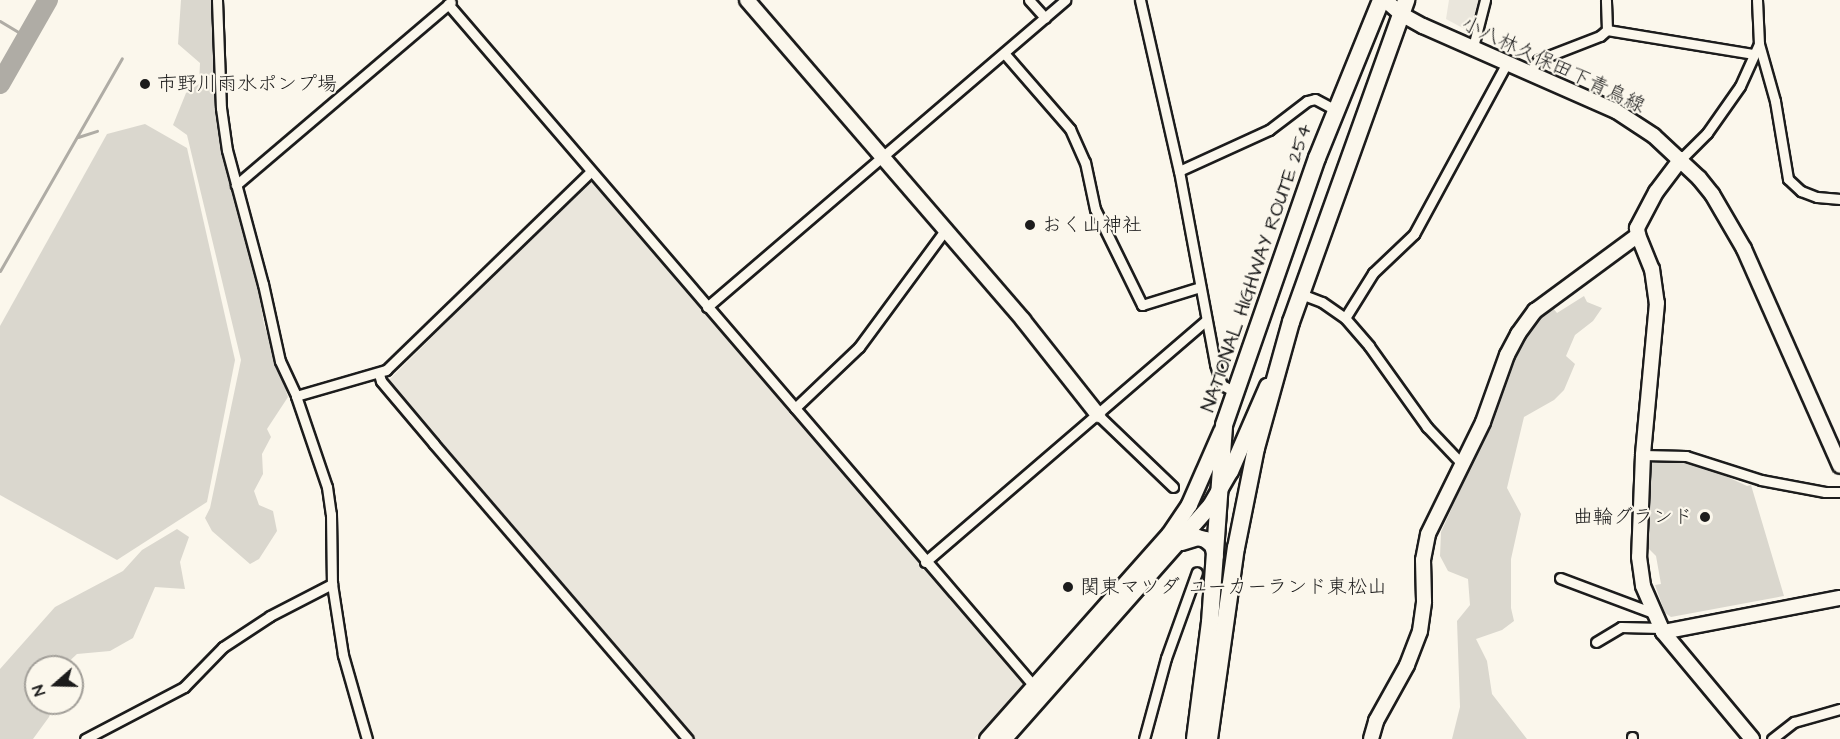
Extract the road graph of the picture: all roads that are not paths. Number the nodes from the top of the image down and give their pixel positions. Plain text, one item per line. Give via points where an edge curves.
1 (218, 0) edge
2 (747, 0) edge
3 (1029, 0) edge
4 (1065, 0) edge
5 (1140, 0) edge
6 (1383, 0) edge
7 (1485, 0) edge
8 (1606, 0) edge
9 (1757, 0) edge
10 (450, 2) edge
11 (1404, 7) edge
12 (1044, 18) junction
13 (1607, 30) junction
14 (1759, 44) junction
15 (1473, 47) junction
16 (1004, 53) junction
17 (1754, 54) junction
18 (1507, 63) junction
19 (1530, 72) junction
20 (1336, 110) junction
21 (882, 156) junction
22 (1681, 159) junction
23 (1179, 171) junction
24 (590, 172) junction
25 (236, 185) junction
26 (1840, 199) edge
27 (946, 229) junction
28 (1638, 235) junction
29 (1200, 287) junction
30 (1301, 294) junction
31 (707, 307) junction
32 (1345, 318) junction
33 (1206, 320) junction
34 (1291, 322) junction
35 (378, 374) junction
36 (1234, 392) junction
37 (296, 396) junction
38 (795, 408) junction
39 (1098, 415) junction
40 (1224, 425) junction
41 (1643, 454) junction
42 (1463, 465) junction
43 (1840, 466) edge
44 (1173, 487) dead end
45 (1219, 491) junction
46 (1840, 492) edge
47 (1197, 522) junction
48 (1217, 526) junction
49 (1173, 539) junction
50 (1236, 548) junction
51 (1215, 556) junction
52 (925, 562) junction
53 (1197, 572) dead end
54 (1560, 578) dead end
55 (332, 584) junction
56 (1840, 598) edge
57 (1653, 613) junction
58 (1662, 630) junction
59 (1596, 642) dead end
60 (1034, 686) junction
61 (1840, 709) edge
62 (85, 739) edge
63 (367, 739) edge
64 (688, 739) edge
65 (987, 739) edge
66 (1003, 739) edge
67 (1144, 739) edge
68 (1195, 739) edge
69 (1209, 739) edge
70 (1371, 739) edge
71 (1752, 739) edge
72 (1772, 739) edge

1 - 25 street via 221,108
2 - 21 street
3 - 12 street
4 - 12 street
5 - 23 street
6 - 11 street, 小八林久保田下青鳥線
6 - 20 highway, NATIONAL HIGHWAY ROUTE 254
7 - 15 street
8 - 13 street
9 - 14 street
10 - 24 street
10 - 25 street
11 - 15 street, 小八林久保田下青鳥線
11 - 30 highway
12 - 16 street
13 - 17 street
13 - 19 street via 1538,60
14 - 17 street
14 - 26 street via 1775,101 1788,179 1801,191 1816,197
15 - 18 street, 小八林久保田下青鳥線
16 - 21 street
16 - 29 street via 1070,129 1085,162 1095,209 1142,305
17 - 22 street via 1740,86 1707,134
18 - 19 street, 小八林久保田下青鳥線
18 - 32 street via 1414,234 1373,273
19 - 22 street, 小八林久保田下青鳥線 via 1639,124
20 - 23 street via 1315,99 1307,101 1269,130
20 - 36 highway, NATIONAL HIGHWAY ROUTE 254
21 - 27 street
21 - 31 street
22 - 28 street via 1642,216
22 - 43 street, 小八林久保田下青鳥線 via 1712,194 1744,249
23 - 29 street
24 - 31 street
24 - 35 street via 387,370
25 - 37 street via 280,361
27 - 38 street via 859,347
27 - 39 street
28 - 41 street via 1649,258 1657,303
28 - 42 street via 1535,311 1507,355
29 - 33 street
30 - 32 street via 1322,302
30 - 34 highway
31 - 38 street
32 - 42 street via 1427,427
33 - 36 street via 1222,385
33 - 39 street
34 - 45 main road via 1257,410
34 - 50 highway via 1256,448
35 - 37 street
35 - 64 street
36 - 40 highway, NATIONAL HIGHWAY ROUTE 254
37 - 55 street via 327,487
38 - 52 street
39 - 44 street
39 - 52 street
40 - 45 highway, NATIONAL HIGHWAY ROUTE 254
40 - 49 main road
41 - 46 street via 1686,456 1761,480
41 - 57 street via 1639,557 1642,586
42 - 70 street via 1428,534 1420,631
45 - 47 main road
45 - 48 highway, NATIONAL HIGHWAY ROUTE 254
47 - 48 main road
47 - 49 main road
48 - 50 main road via 1233,539
48 - 51 highway, NATIONAL HIGHWAY ROUTE 254
49 - 51 main road via 1205,539
49 - 60 main road
49 - 66 main road
50 - 69 highway
51 - 68 highway, NATIONAL HIGHWAY ROUTE 254
52 - 60 street
53 - 67 street via 1166,658
54 - 57 street
55 - 62 street via 270,616 223,647 184,687
55 - 63 street via 343,655
56 - 58 street
57 - 58 street
58 - 59 street via 1621,627
58 - 71 street
60 - 65 main road
61 - 72 street via 1794,722

